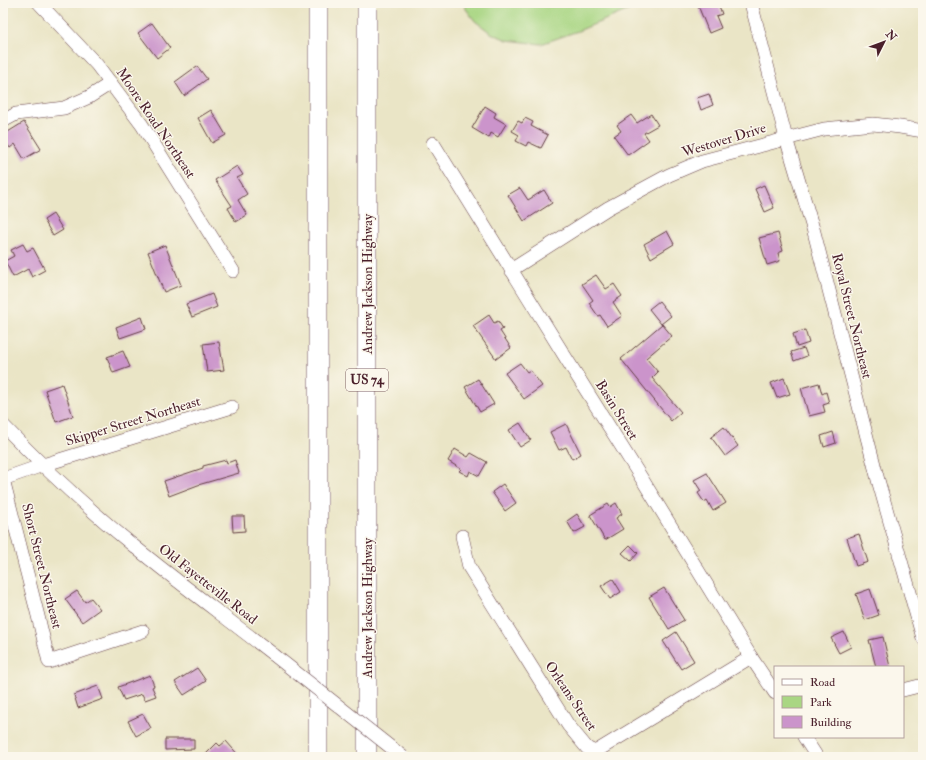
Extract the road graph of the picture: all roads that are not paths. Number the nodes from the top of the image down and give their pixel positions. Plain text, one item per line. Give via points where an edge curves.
1 (39, 3) edge
2 (318, 3) edge
3 (367, 3) edge
4 (751, 3) edge
5 (111, 83) junction
6 (3, 122) edge
7 (923, 131) edge
8 (786, 138) junction
9 (433, 143) dead end
10 (511, 270) junction
11 (232, 271) dead end
12 (232, 407) dead end
13 (3, 425) edge
14 (43, 465) junction
15 (3, 479) edge
16 (462, 536) dead end
17 (143, 631) dead end
18 (923, 638) edge
19 (751, 657) junction
20 (923, 685) edge
21 (904, 690) edge
22 (774, 692) edge
23 (805, 738) edge
24 (318, 757) edge
25 (367, 757) edge
26 (404, 757) edge
27 (817, 757) edge

1 - 5 street, Moore Road Northeast via 97,64
2 - 24 highway
3 - 25 highway, Andrew Jackson Highway / US 74
4 - 8 street, Royal Street Northeast
5 - 6 street via 89,97 64,108 16,114
5 - 11 street, Moore Road Northeast via 142,125
7 - 8 street, Westover Drive via 873,124 824,129
8 - 10 street, Westover Drive via 702,161 669,175 608,208
8 - 18 street, Royal Street Northeast via 814,232 878,480
9 - 10 street, Basin Street
10 - 19 street, Basin Street
12 - 14 street, Skipper Street Northeast
13 - 14 street, Old Fayetteville Road
14 - 15 street, Skipper Street Northeast
14 - 26 street, Old Fayetteville Road, bridge via 135,547
15 - 17 street, Short Street Northeast via 48,662
16 - 19 street, Orleans Street via 469,567 568,725 587,748 595,752
19 - 22 street, Basin Street
20 - 21 street
23 - 27 street

